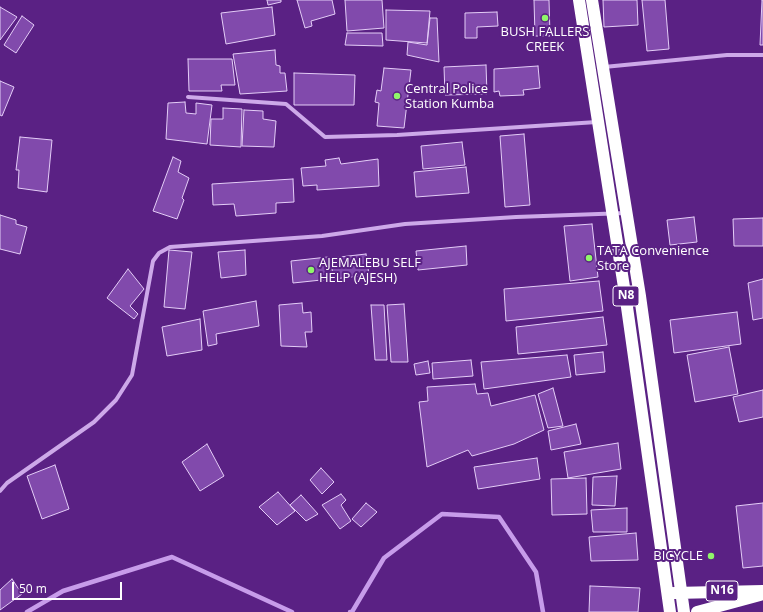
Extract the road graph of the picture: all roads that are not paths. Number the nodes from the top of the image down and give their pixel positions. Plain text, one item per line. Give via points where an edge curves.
1 (579, 0) edge
2 (592, 0) edge
3 (763, 55) edge
4 (602, 67) junction
5 (589, 69) junction
6 (188, 96) dead end
7 (599, 122) junction
8 (627, 213) junction
9 (614, 214) junction
10 (0, 491) edge
11 (763, 591) edge
12 (681, 592) junction
13 (667, 594) junction
14 (763, 594) edge
15 (670, 612) edge
16 (684, 612) edge
17 (697, 612) edge

1 - 5 highway, N8
2 - 4 highway, N8
3 - 4 street via 726,55
4 - 5 street
4 - 8 highway, N8
5 - 7 highway, N8
6 - 7 street via 286,104 324,137
7 - 9 highway, N8
8 - 9 street
8 - 12 highway, N8
9 - 10 street via 412,224 322,236 170,247 159,253 153,262 132,376 116,400 94,422 7,483
9 - 13 highway, N8
11 - 12 highway, N16
12 - 13 highway, N16
12 - 16 highway, N8
13 - 15 highway, N8
14 - 17 highway, N16

